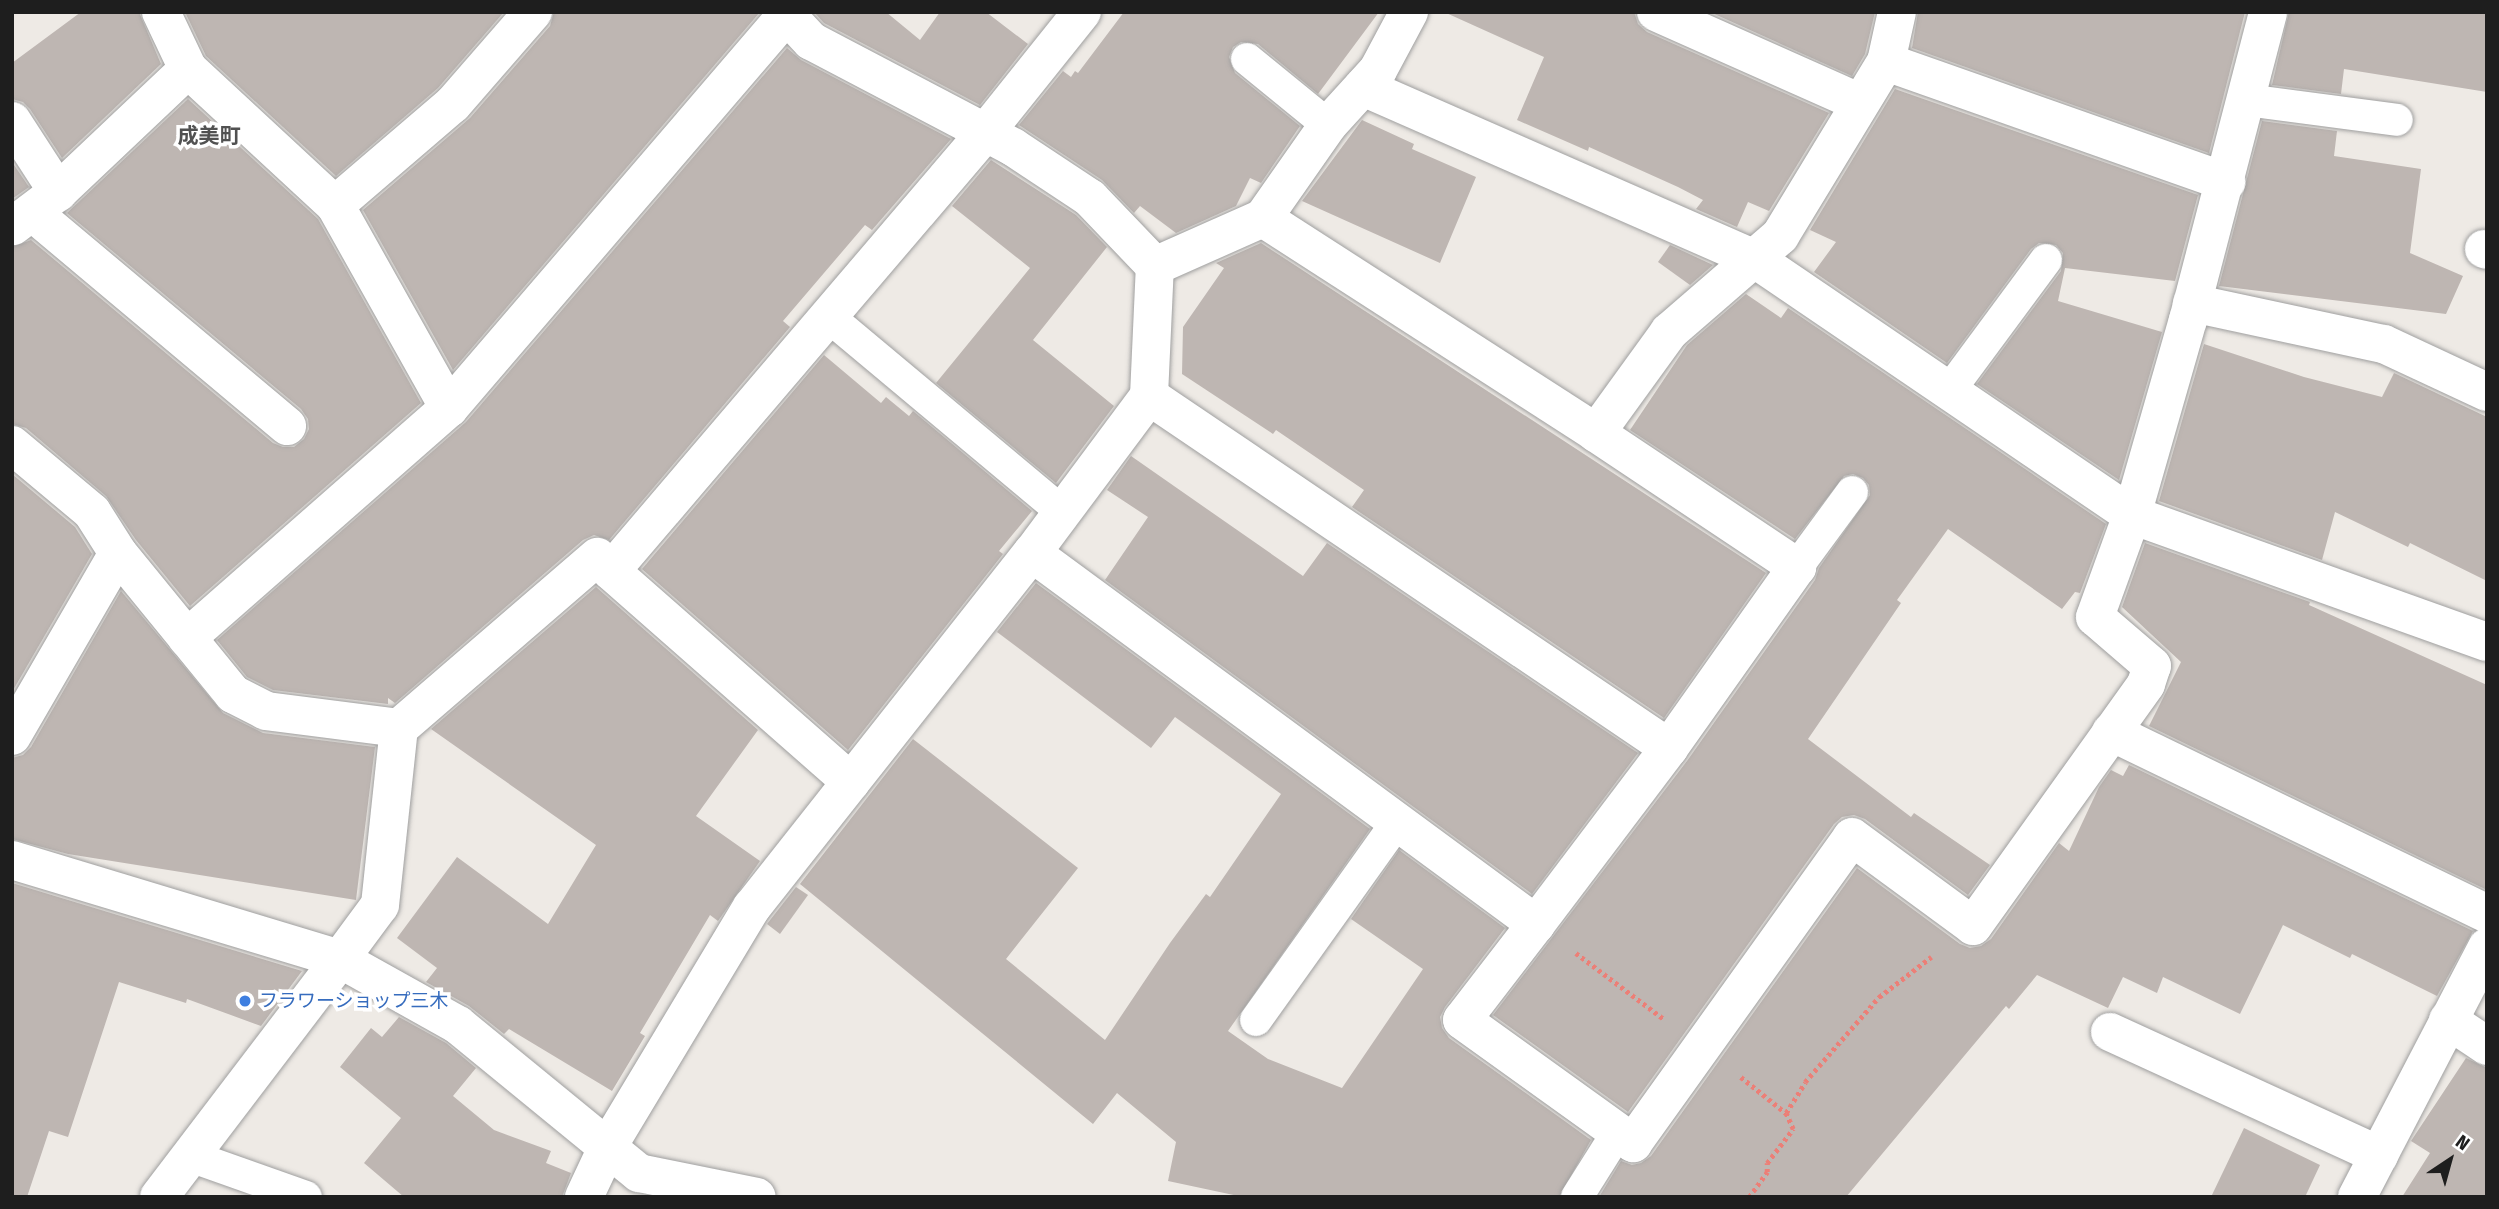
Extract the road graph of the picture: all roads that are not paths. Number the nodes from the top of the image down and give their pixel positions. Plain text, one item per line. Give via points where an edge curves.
1 (161, 12) edge
2 (533, 12) edge
3 (1082, 12) edge
4 (1409, 12) edge
5 (1656, 12) edge
6 (1896, 12) edge
7 (2268, 12) edge
8 (787, 13) edge
9 (1247, 59) dead end
10 (1886, 62) junction
11 (188, 69) junction
12 (1363, 88) junction
13 (2246, 100) junction
14 (1860, 103) junction
15 (2397, 120) dead end
16 (12, 121) edge
17 (1328, 125) junction
18 (985, 133) junction
19 (2226, 182) junction
20 (335, 205) junction
21 (34, 210) edge
22 (1263, 218) junction
23 (1755, 259) junction
24 (2046, 260) dead end
25 (1155, 266) junction
26 (2192, 303) junction
27 (829, 317) junction
28 (1949, 391) junction
29 (2487, 392) edge
30 (1149, 396) junction
31 (449, 408) junction
32 (287, 426) dead end
33 (1596, 433) junction
34 (12, 445) edge
35 (1852, 492) dead end
36 (1062, 512) junction
37 (2132, 515) junction
38 (118, 553) junction
39 (1032, 553) junction
40 (597, 557) dead end
41 (1797, 568) junction
42 (187, 638) junction
43 (2487, 642) edge
44 (399, 727) junction
45 (2110, 732) junction
46 (12, 736) edge
47 (1669, 748) junction
48 (851, 782) junction
49 (1397, 822) junction
50 (12, 860) edge
51 (2487, 914) edge
52 (1535, 924) junction
53 (2487, 947) edge
54 (340, 959) junction
55 (1256, 1020) dead end
56 (2448, 1020) junction
57 (2110, 1032) dead end
58 (2487, 1046) edge
59 (1618, 1132) junction
60 (607, 1148) junction
61 (2379, 1155) junction
62 (190, 1156) junction
63 (159, 1197) edge
64 (306, 1197) edge
65 (584, 1197) edge
66 (757, 1197) edge
67 (1577, 1197) edge
68 (2357, 1197) edge

1 - 11 street
2 - 20 street via 453,104
3 - 18 street
4 - 12 street via 1378,70
5 - 14 street
6 - 10 street
7 - 13 street
8 - 18 street via 811,41
8 - 31 street
9 - 17 lane
10 - 14 street
10 - 19 street
11 - 20 street
11 - 21 street
12 - 17 street
12 - 23 street
13 - 15 lane
13 - 19 street
14 - 23 street via 1780,236
16 - 21 street
17 - 22 street
18 - 25 street via 1090,198
18 - 27 street
19 - 26 street via 2210,224
20 - 31 street
21 - 32 street
22 - 25 street
22 - 33 street
23 - 28 street
23 - 33 street via 1669,332
24 - 28 lane
25 - 30 street
26 - 29 street via 2384,344
26 - 37 street
27 - 36 lane
27 - 48 street via 611,571
28 - 37 street
30 - 36 street
30 - 47 street
31 - 42 street
33 - 41 street
34 - 38 street via 92,512
35 - 41 lane
36 - 39 street
37 - 43 street
37 - 45 street via 2095,617 2152,666 2146,684
38 - 42 street
38 - 46 street
39 - 48 street
39 - 49 street
40 - 44 street
41 - 47 street
42 - 44 street via 233,694 266,711
44 - 54 street via 380,905
45 - 51 street
45 - 59 street via 1973,926 1852,837 1633,1143
47 - 52 street
48 - 60 street via 752,907
49 - 52 street
49 - 55 lane
50 - 54 street
52 - 59 street via 1462,1020
53 - 56 street
54 - 60 street via 458,1025
54 - 62 street
56 - 58 street
56 - 61 street
57 - 61 street
59 - 67 lane
60 - 65 street
60 - 66 street via 639,1173
61 - 68 street
62 - 63 street
62 - 64 lane

